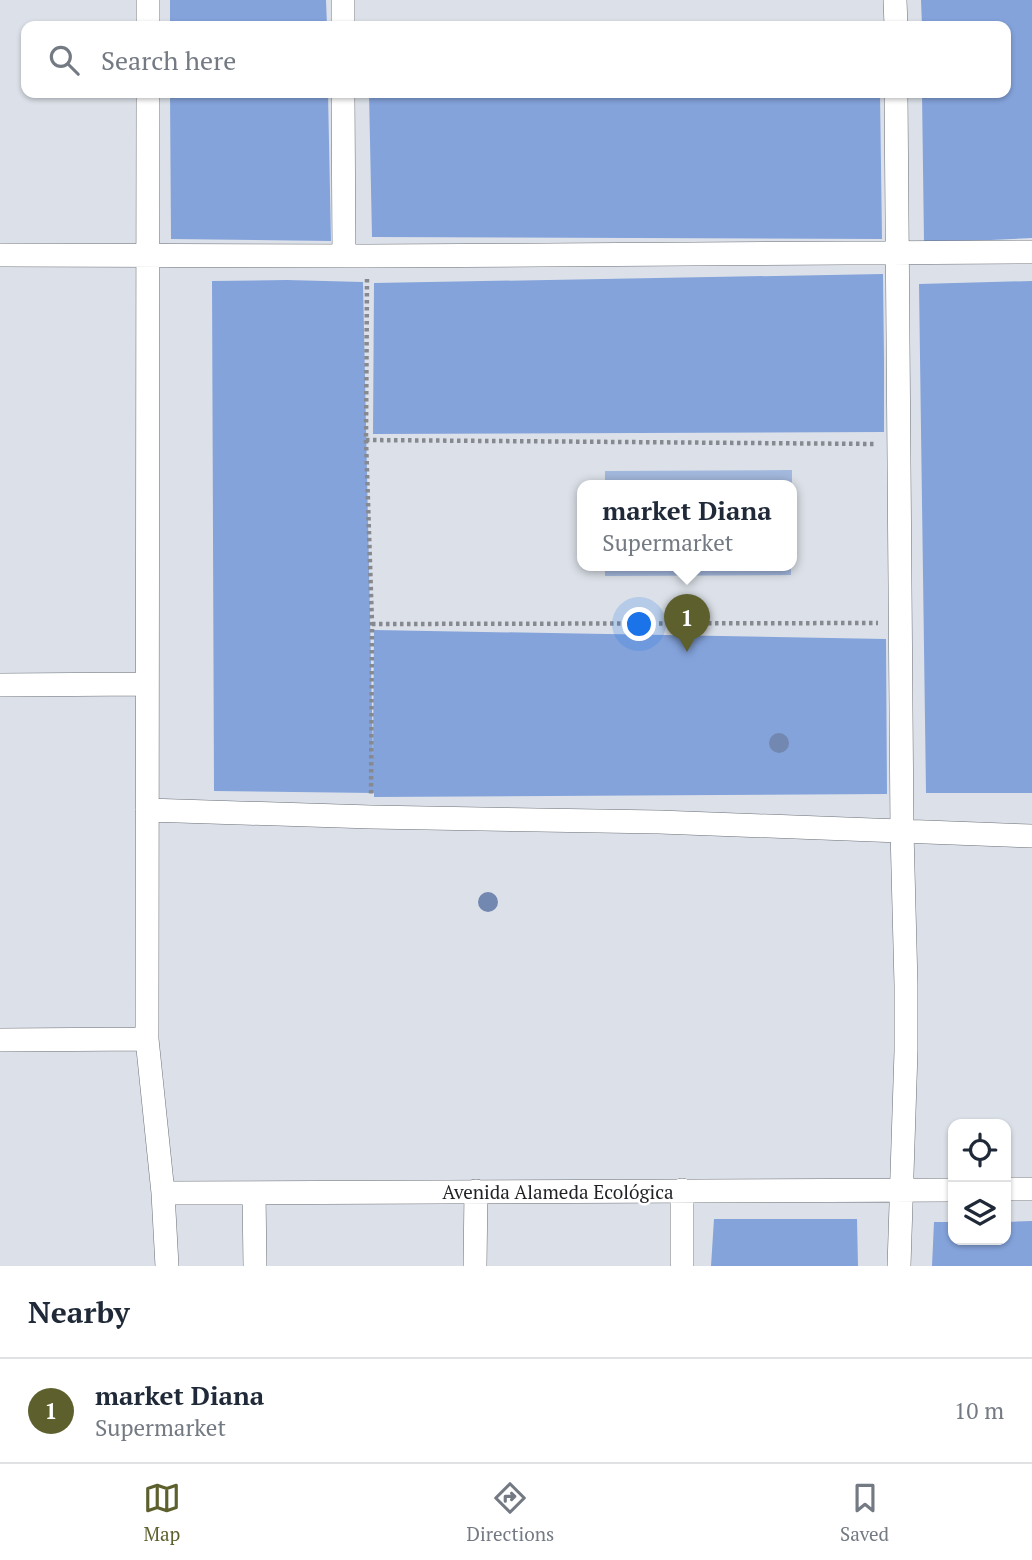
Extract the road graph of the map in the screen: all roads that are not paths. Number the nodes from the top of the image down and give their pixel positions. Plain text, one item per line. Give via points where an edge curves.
1 (148, 0) edge
2 (342, 0) edge
3 (895, 0) edge
4 (148, 21) edge
5 (343, 21) edge
6 (895, 21) edge
7 (148, 98) edge
8 (343, 98) edge
9 (896, 98) edge
10 (1032, 252) edge
11 (896, 253) junction
12 (0, 255) edge
13 (344, 256) junction
14 (148, 257) junction
15 (148, 684) junction
16 (0, 685) edge
17 (147, 810) junction
18 (902, 831) junction
19 (1032, 836) edge
20 (147, 1039) junction
21 (0, 1040) edge
22 (1011, 1189) edge
23 (1032, 1189) edge
24 (682, 1190) junction
25 (902, 1190) junction
26 (948, 1190) edge
27 (475, 1191) junction
28 (163, 1193) junction
29 (254, 1193) junction
30 (167, 1266) edge
31 (255, 1266) edge
32 (475, 1266) edge
33 (682, 1266) edge
34 (899, 1266) edge

1 - 4 street
2 - 5 street
3 - 6 street
7 - 14 street
8 - 13 street
9 - 11 street
10 - 11 street
11 - 13 street
11 - 18 street
12 - 14 street
13 - 14 street
14 - 15 street
15 - 16 street
15 - 17 street
17 - 18 street
17 - 20 street
18 - 19 street
18 - 25 street via 906,985
20 - 21 street
20 - 28 street
22 - 23 street
24 - 25 street, Avenida Alameda Ecológica
24 - 27 street, Avenida Alameda Ecológica
24 - 33 street
25 - 26 street, Avenida Alameda Ecológica
25 - 34 street
27 - 29 street, Avenida Alameda Ecológica
27 - 32 street
28 - 29 street, Avenida Alameda Ecológica
28 - 30 street
29 - 31 street

